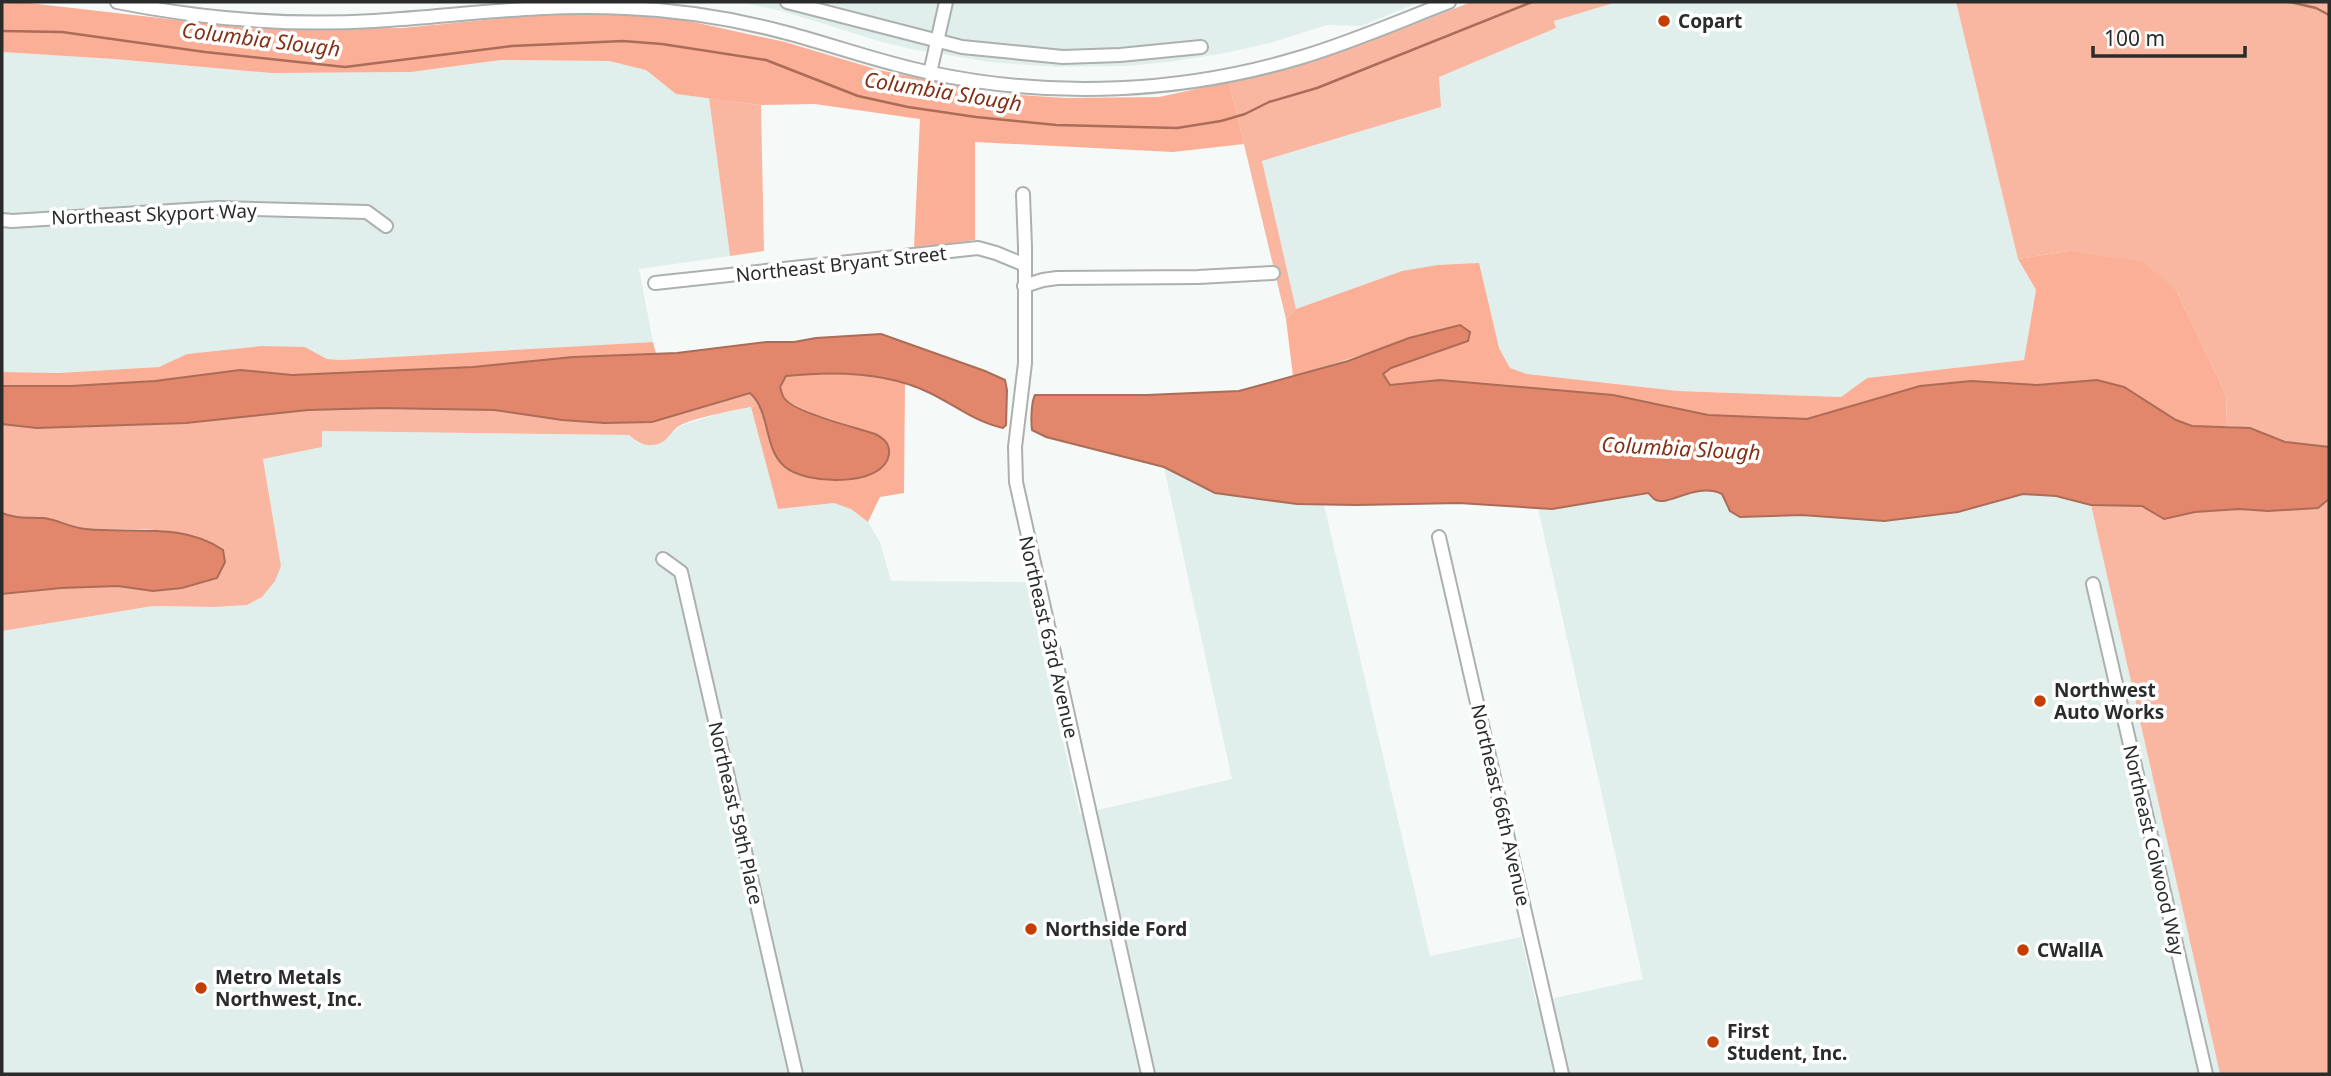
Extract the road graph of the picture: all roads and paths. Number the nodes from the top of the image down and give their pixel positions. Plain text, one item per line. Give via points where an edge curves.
1 (117, 2) edge
2 (789, 2) edge
3 (946, 2) edge
4 (1449, 2) edge
5 (132, 3) edge
6 (936, 42) junction
7 (1201, 47) dead end
8 (930, 73) junction
9 (1023, 194) dead end
10 (2, 220) edge
11 (386, 226) dead end
12 (1025, 265) junction
13 (1273, 273) dead end
14 (655, 283) dead end
15 (1024, 286) junction
16 (1439, 537) dead end
17 (663, 559) dead end
18 (2093, 584) dead end
19 (796, 1074) edge
20 (1148, 1074) edge
21 (1562, 1074) edge
22 (2206, 1074) edge

1 - 5 street
2 - 6 street
3 - 6 street
4 - 8 street via 1301,57 1182,83 1037,88
5 - 8 street via 222,19 336,22 546,7 642,9 759,26
6 - 7 street via 1063,57
6 - 8 street
9 - 12 street, Northeast 63rd Avenue
10 - 11 street, Northeast Skyport Way via 219,208 368,212
12 - 14 street, Northeast Bryant Street via 978,248
12 - 15 street, Northeast 63rd Avenue
13 - 15 street via 1057,278
15 - 20 street, Northeast 63rd Avenue via 1025,363 1015,447 1016,482
16 - 21 street, Northeast 66th Avenue
17 - 19 street, Northeast 59th Place via 681,572
18 - 22 street, Northeast Colwood Way

